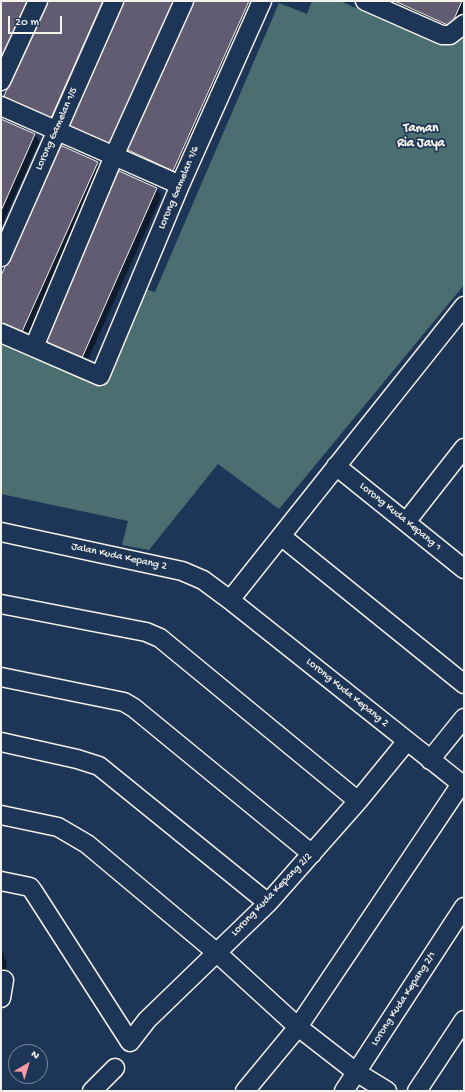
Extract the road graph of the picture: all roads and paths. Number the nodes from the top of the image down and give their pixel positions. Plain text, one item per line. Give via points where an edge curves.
1 (38, 1) edge
2 (114, 1) edge
3 (184, 1) edge
4 (262, 1) edge
5 (365, 1) edge
6 (464, 24) edge
7 (1, 81) edge
8 (1, 106) edge
9 (56, 130) junction
10 (114, 156) junction
11 (180, 185) junction
12 (1, 257) edge
13 (464, 306) edge
14 (1, 333) edge
15 (34, 347) junction
16 (464, 448) edge
17 (336, 466) junction
18 (406, 522) junction
19 (1, 532) edge
20 (281, 536) junction
21 (464, 569) edge
22 (230, 600) junction
23 (1, 604) edge
24 (1, 677) edge
25 (464, 684) edge
26 (464, 718) edge
27 (407, 741) junction
28 (1, 742) edge
29 (430, 760) junction
30 (463, 785) edge
31 (358, 801) junction
32 (1, 815) edge
33 (312, 854) junction
34 (1, 881) edge
35 (268, 903) junction
36 (464, 907) edge
37 (216, 952) junction
38 (4, 980) dead end
39 (1, 998) edge
40 (464, 1020) edge
41 (298, 1027) junction
42 (115, 1068) dead end
43 (356, 1072) junction
44 (92, 1091) edge
45 (245, 1091) edge
46 (344, 1091) edge
47 (386, 1091) edge
48 (417, 1091) edge

1 - 7 street
2 - 9 street, Lorong Gamelan 1/5
3 - 10 street
4 - 11 street, Lorong Gamelan 1/6
5 - 6 street via 442,35 450,34
8 - 9 street
9 - 10 street
9 - 12 street, Lorong Gamelan 1/5
10 - 11 street
10 - 15 street
11 - 15 street, Lorong Gamelan 1/6 via 100,376
13 - 17 street
14 - 15 street
16 - 18 street
17 - 18 street, Lorong Kuda Kepang 1
17 - 20 street
18 - 21 street, Lorong Kuda Kepang 1
19 - 22 street, Jalan Kuda Kepang 2 via 182,571 203,580
20 - 22 street
20 - 25 street
22 - 27 street, Lorong Kuda Kepang 2
23 - 31 street via 146,632 160,638
24 - 33 street via 124,702
26 - 29 street
27 - 29 street, Lorong Kuda Kepang 2
27 - 31 street, Lorong Kuda Kepang 2/2
28 - 35 street via 99,766
29 - 30 street, Lorong Kuda Kepang 2
30 - 41 street
31 - 33 street, Lorong Kuda Kepang 2/2
32 - 37 street via 58,827 71,833
33 - 35 street, Lorong Kuda Kepang 2/2
34 - 37 street, Lorong Kuda Kepang 2/2 via 30,887 130,1042 147,1020
35 - 37 street, Lorong Kuda Kepang 2/2
36 - 43 street, Lorong Kuda Kepang 2/1
37 - 41 street
38 - 39 street
40 - 48 street
41 - 43 street
41 - 45 street
42 - 44 street
43 - 46 street, Lorong Kuda Kepang 2/1
43 - 47 street

